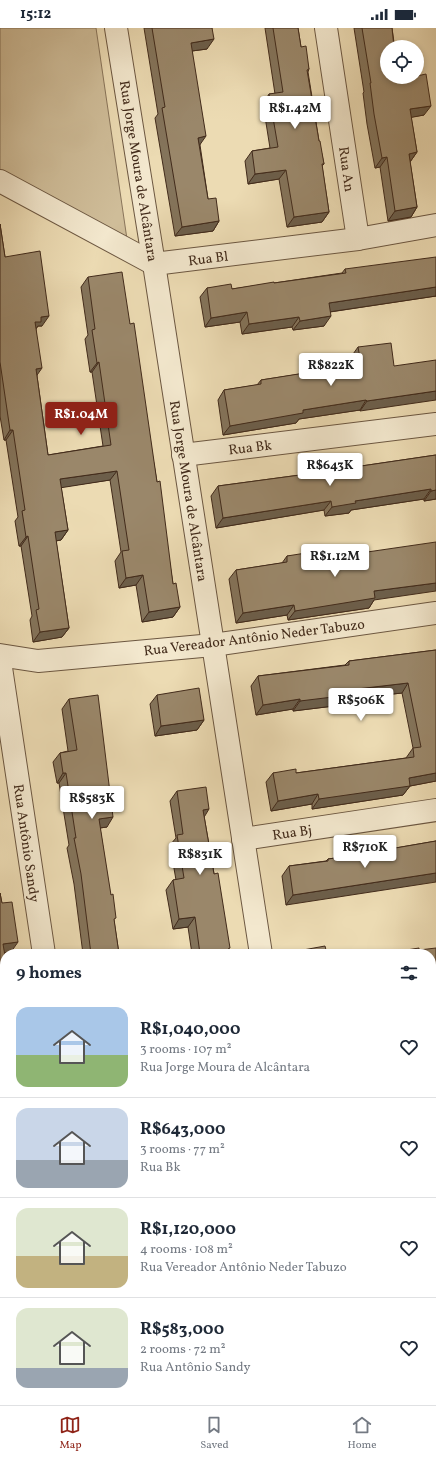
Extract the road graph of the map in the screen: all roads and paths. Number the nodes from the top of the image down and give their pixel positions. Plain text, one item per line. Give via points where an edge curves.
1 (116, 28) edge
2 (326, 28) edge
3 (0, 181) edge
4 (436, 225) edge
5 (358, 238) junction
6 (154, 264) junction
7 (436, 424) edge
8 (183, 455) junction
9 (436, 613) edge
10 (213, 645) junction
11 (0, 654) edge
12 (0, 661) edge
13 (436, 810) edge
14 (243, 839) junction
15 (43, 949) edge
16 (260, 949) edge

1 - 6 street, Rua Jorge Moura de Alcântara
2 - 5 street, Rua An
3 - 6 street
4 - 5 street, Rua Bl
5 - 6 street, Rua Bl
6 - 8 street, Rua Jorge Moura de Alcântara
7 - 8 street, Rua Bk
8 - 10 street, Rua Jorge Moura de Alcântara
9 - 10 street, Rua Vereador Antônio Neder Tabuzo
10 - 11 street, Rua Vereador Antônio Neder Tabuzo via 38,661
10 - 14 street, Rua Jorge Moura de Alcântara
12 - 15 street, Rua Antônio Sandy
13 - 14 street, Rua Bj
14 - 16 street, Rua Jorge Moura de Alcântara

